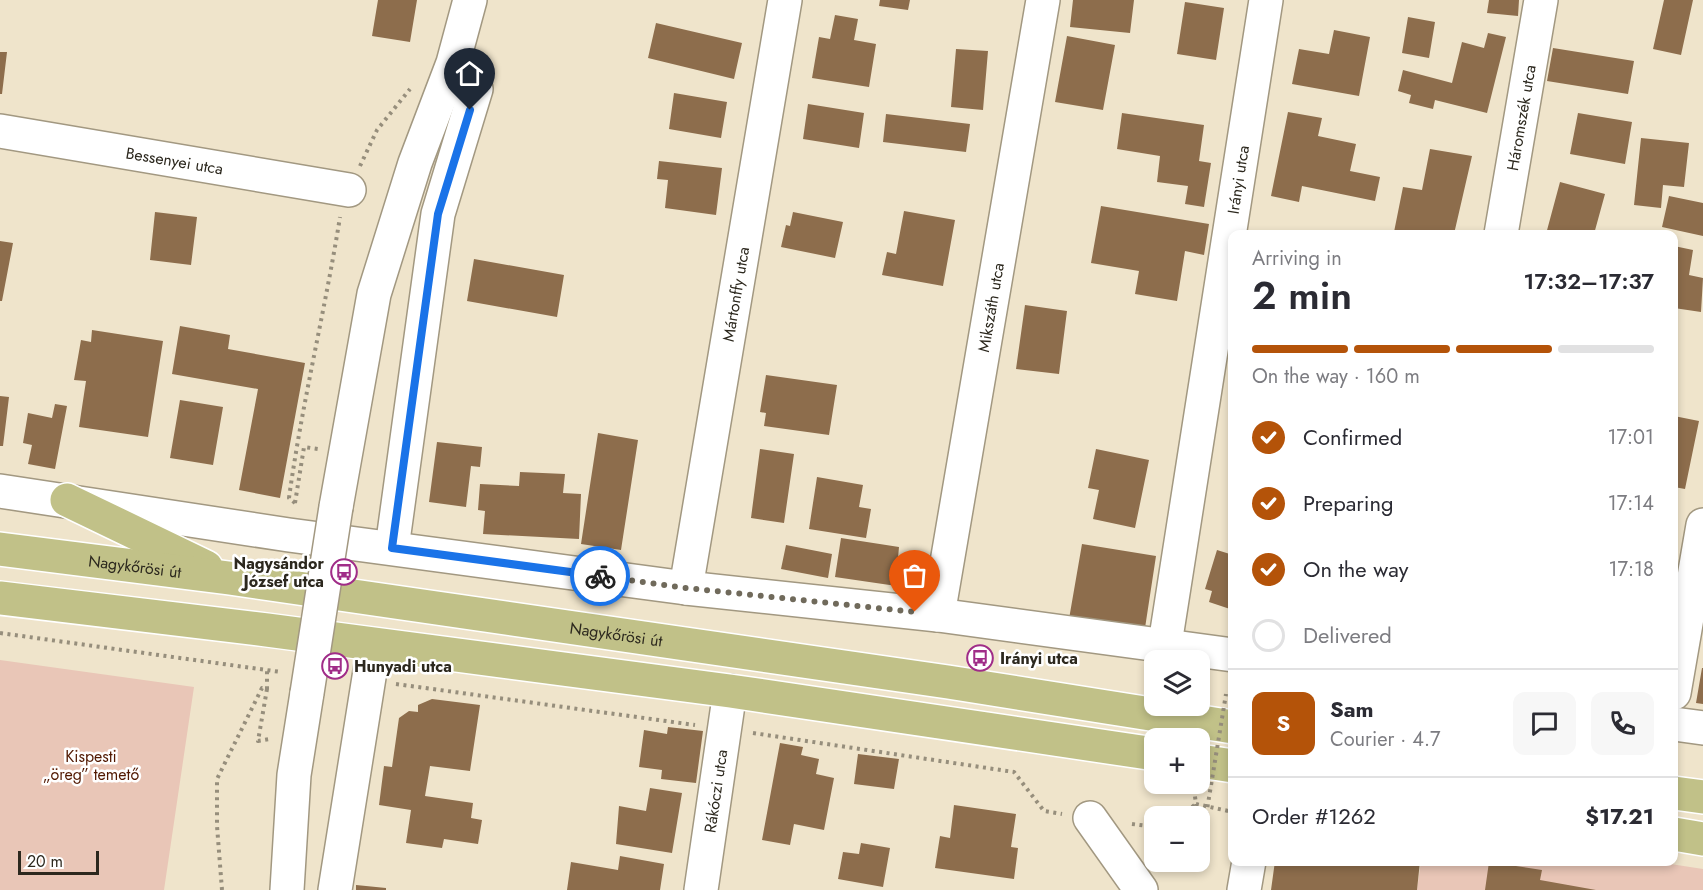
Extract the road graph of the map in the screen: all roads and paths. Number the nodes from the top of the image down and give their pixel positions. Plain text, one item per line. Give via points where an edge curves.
1 (470, 0) edge
2 (785, 0) edge
3 (1043, 0) edge
4 (1266, 0) edge
5 (1541, 0) edge
6 (417, 80) dead end
7 (476, 89) dead end
8 (0, 131) edge
9 (349, 190) junction
10 (1230, 230) edge
11 (1502, 230) edge
12 (1228, 242) edge
13 (318, 459) dead end
14 (0, 491) edge
15 (67, 500) junction
16 (1703, 525) edge
17 (392, 548) junction
18 (0, 549) edge
19 (229, 578) junction
20 (686, 588) junction
21 (0, 598) edge
22 (938, 615) junction
23 (0, 633) edge
24 (1165, 644) junction
25 (374, 646) junction
26 (1228, 654) edge
27 (267, 670) junction
28 (1678, 670) edge
29 (369, 681) junction
30 (298, 683) junction
31 (267, 689) junction
32 (730, 691) junction
33 (1226, 694) dead end
34 (1678, 725) edge
35 (1228, 726) edge
36 (1703, 728) edge
37 (725, 729) junction
38 (272, 731) dead end
39 (1144, 752) edge
40 (1228, 767) edge
41 (1210, 770) edge
42 (1196, 794) edge
43 (1678, 794) edge
44 (1703, 797) edge
45 (1196, 804) junction
46 (1193, 806) edge
47 (1208, 806) edge
48 (1228, 811) edge
49 (1090, 818) junction
50 (1144, 825) edge
51 (1678, 835) edge
52 (1703, 839) edge
53 (1248, 866) edge
54 (222, 890) edge
55 (287, 890) edge
56 (335, 890) edge
57 (701, 890) edge
58 (1142, 890) edge
59 (1244, 890) edge

1 - 30 street, bridge via 453,63 415,163 374,294 317,620
2 - 20 street, Mártonffy utca
3 - 22 street, Mikszáth utca
4 - 10 street, Irányi utca
5 - 11 street, Háromszék utca
6 - 9 path via 377,130
7 - 17 street via 438,214
8 - 9 street, Bessenyei utca
9 - 13 path via 340,216 289,498 296,502 304,447 318,449
12 - 24 street, Irányi utca
14 - 15 street
15 - 17 street
15 - 19 main road
16 - 28 street
17 - 20 street
18 - 19 main road, Nagykőrösi út
19 - 35 main road, Nagykőrösi út
20 - 22 street
21 - 25 main road
22 - 24 street
23 - 27 path
24 - 26 street
25 - 29 street
25 - 32 main road
27 - 30 path
27 - 31 path
29 - 37 path
29 - 56 street
30 - 55 street
31 - 38 path via 258,741 269,741
31 - 54 path via 261,688 217,779
32 - 37 street, Rákóczi utca
32 - 39 main road
33 - 47 path, bridge
34 - 36 street
37 - 49 path via 1014,772 1044,811
37 - 57 street, Rákóczi utca
40 - 41 main road
42 - 45 path
43 - 44 main road
45 - 46 path
45 - 48 path
49 - 50 path
49 - 58 street
51 - 52 main road
53 - 59 street

